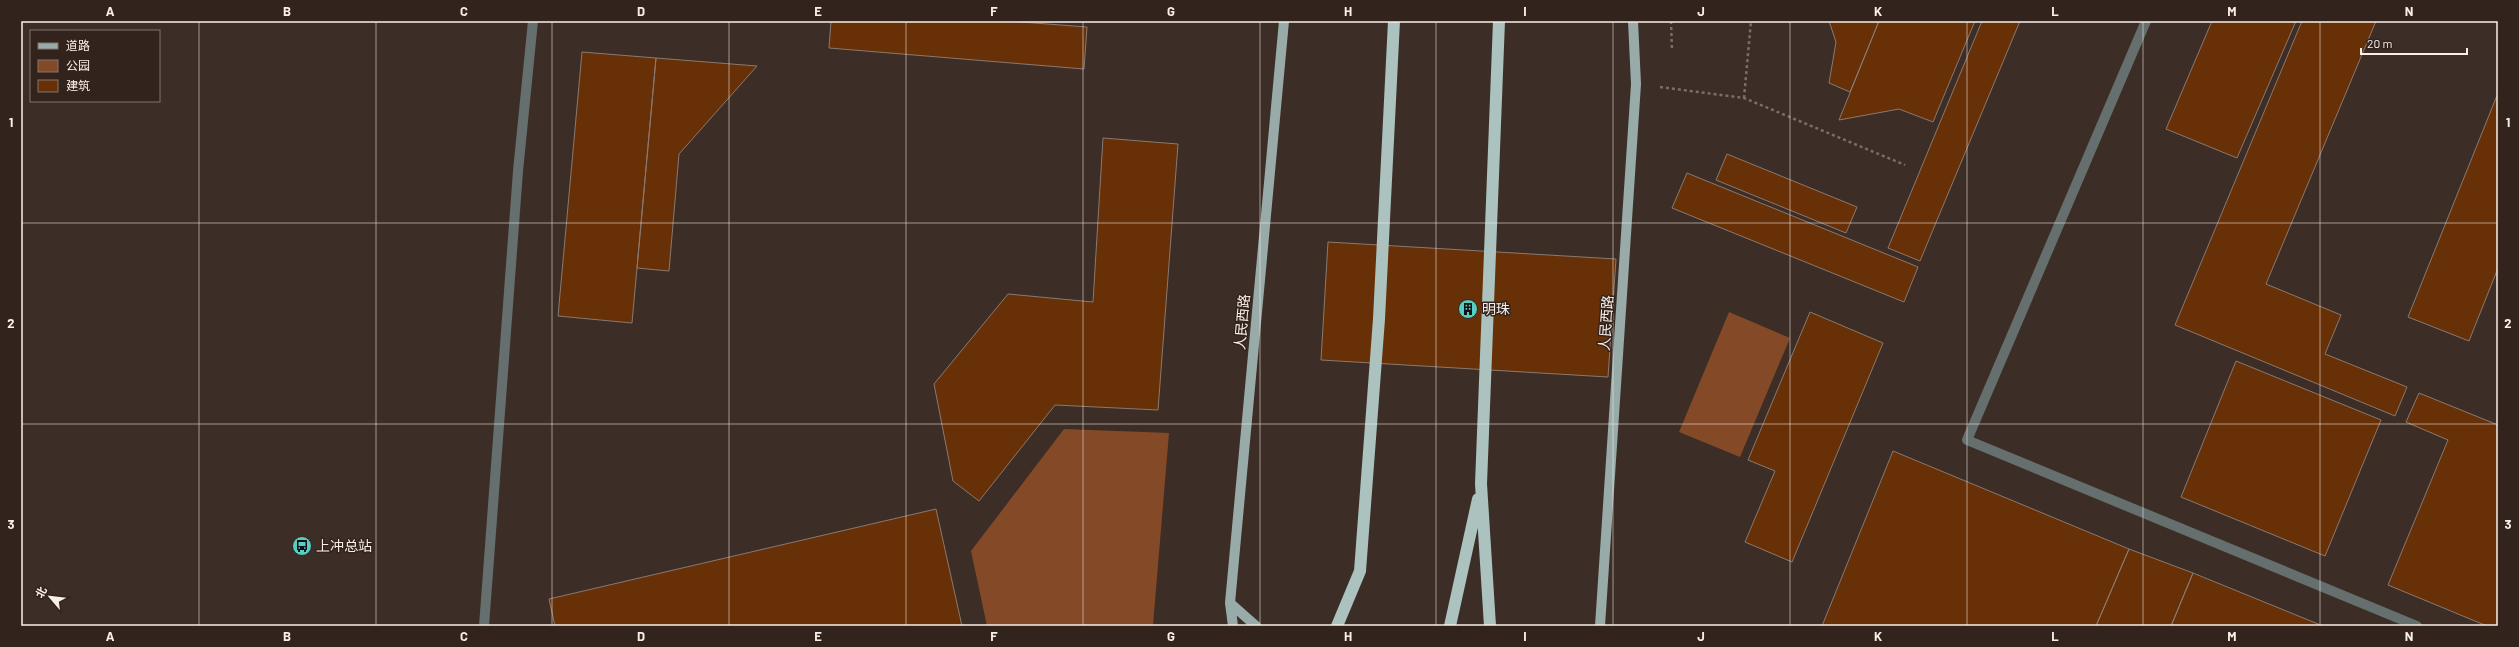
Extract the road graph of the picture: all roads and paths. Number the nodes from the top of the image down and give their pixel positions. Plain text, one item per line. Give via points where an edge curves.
1 (533, 21) edge
2 (1284, 21) edge
3 (1394, 21) edge
4 (1499, 21) edge
5 (1633, 21) edge
6 (1671, 21) edge
7 (1751, 21) edge
8 (2146, 21) edge
9 (1672, 50) dead end
10 (1636, 84) junction
11 (1744, 98) junction
12 (1904, 165) dead end
13 (1482, 484) junction
14 (1230, 603) junction
15 (484, 626) edge
16 (1233, 626) edge
17 (1256, 626) edge
18 (1337, 626) edge
19 (1450, 626) edge
20 (1490, 626) edge
21 (1600, 626) edge
22 (2417, 626) edge

1 - 15 lane via 518,171
2 - 14 main road, 人民西路
3 - 18 highway via 1379,319 1360,570
4 - 13 highway
5 - 10 main road, 人民西路
6 - 9 path
7 - 11 path
8 - 22 lane via 1967,440
10 - 11 path
10 - 21 main road, 人民西路
11 - 12 path
13 - 19 highway
13 - 20 highway
14 - 16 main road, 人民西路
14 - 17 main road

